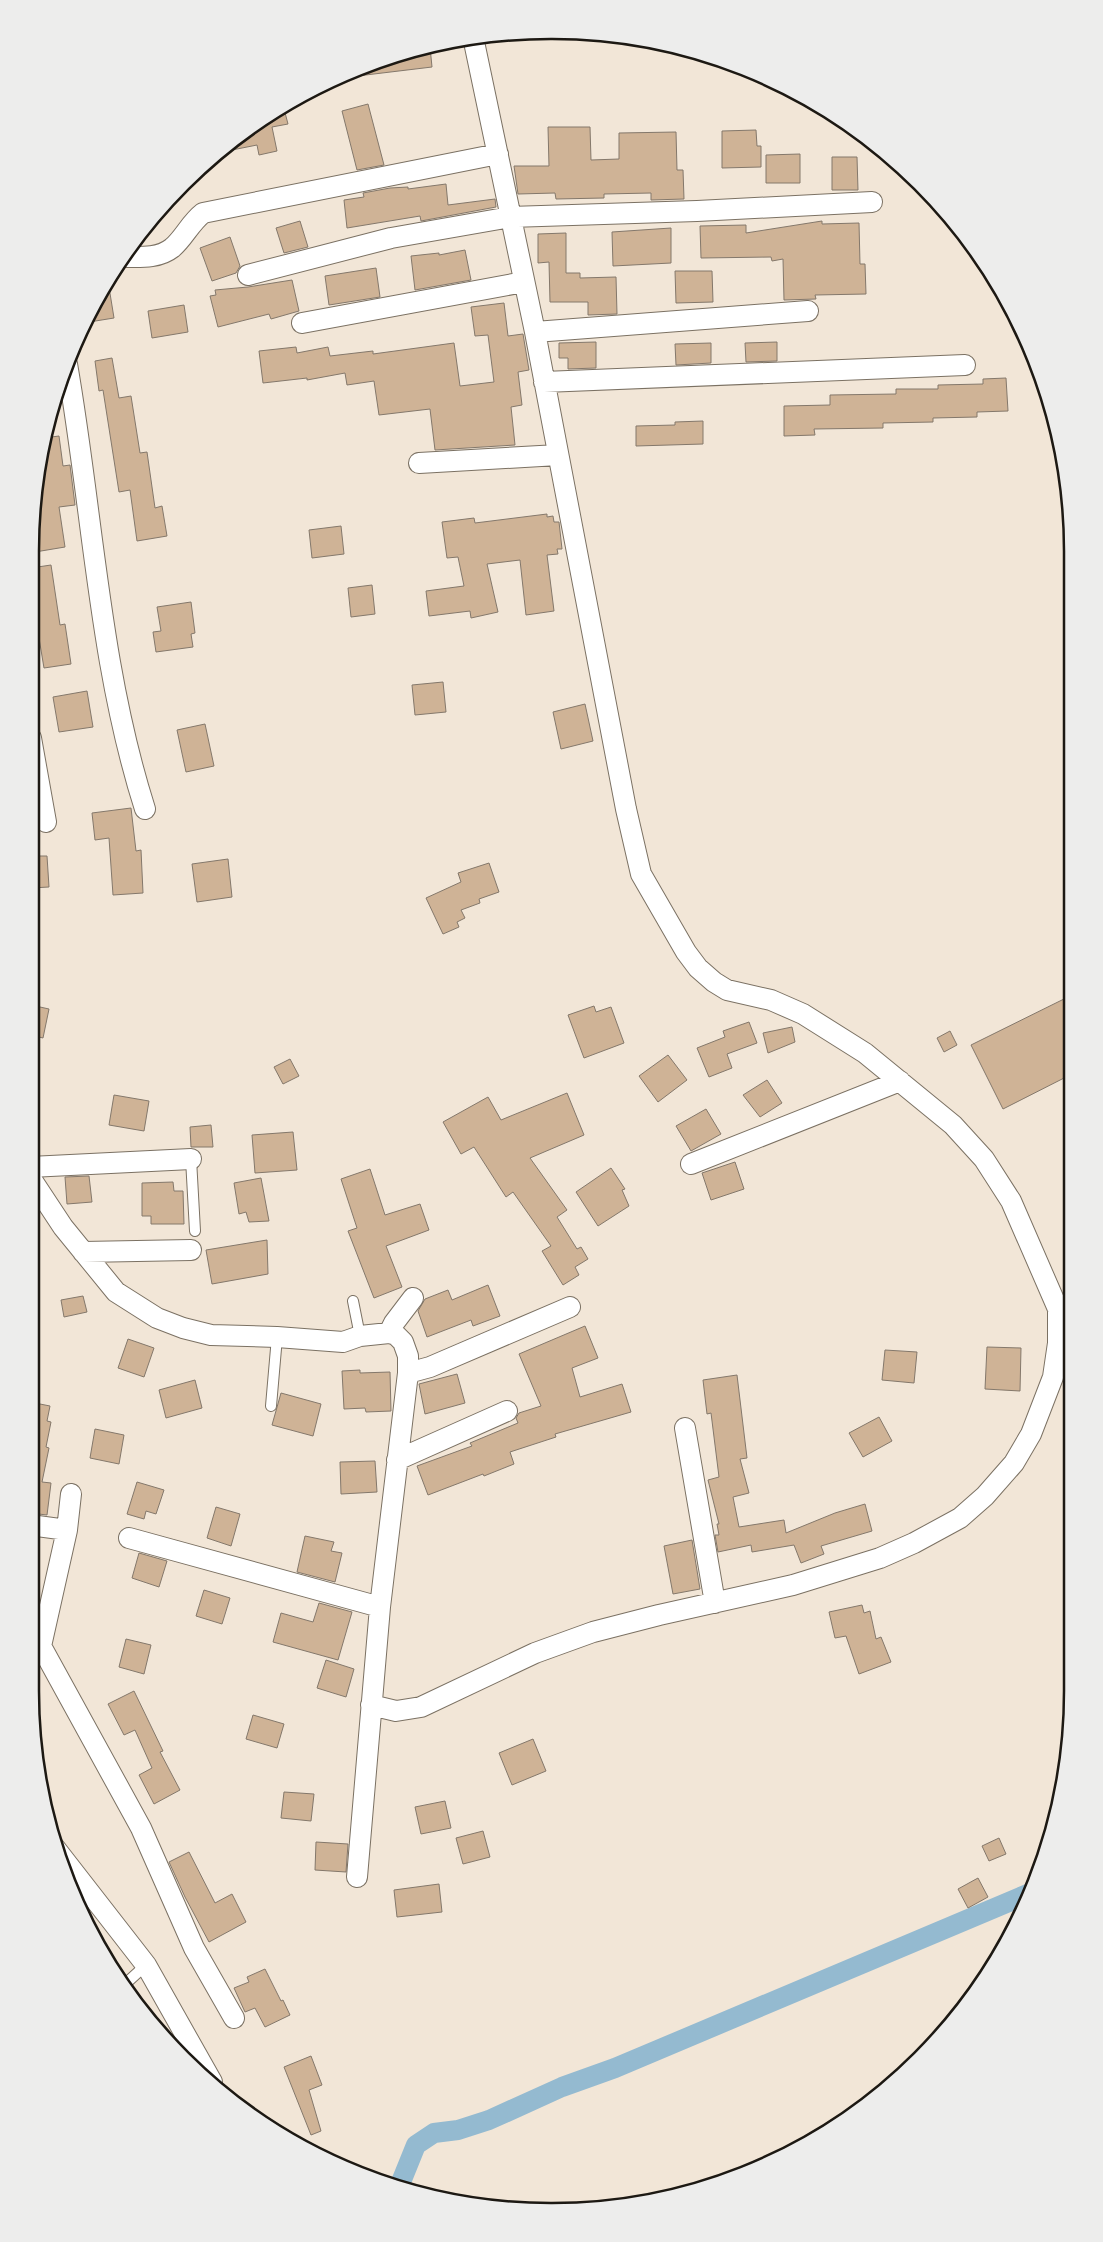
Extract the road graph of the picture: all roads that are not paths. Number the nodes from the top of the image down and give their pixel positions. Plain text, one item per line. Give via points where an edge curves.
1 (475, 45) edge
2 (498, 154) junction
3 (872, 202) dead end
4 (510, 217) junction
5 (132, 257) edge
6 (248, 275) dead end
7 (524, 282) junction
8 (808, 311) dead end
9 (302, 324) dead end
10 (535, 332) junction
11 (965, 365) dead end
12 (70, 377) edge
13 (544, 382) junction
14 (558, 455) junction
15 (418, 463) dead end
16 (39, 783) edge
17 (146, 809) dead end
18 (46, 822) dead end
19 (900, 1081) junction
20 (191, 1159) joint
21 (691, 1164) dead end
22 (39, 1167) edge
23 (39, 1190) edge
24 (193, 1240) joint
25 (83, 1252) junction
26 (413, 1298) dead end
27 (353, 1300) dead end
28 (570, 1307) dead end
29 (1064, 1310) edge
30 (389, 1333) junction
31 (360, 1336) junction
32 (277, 1337) junction
33 (408, 1373) junction
34 (272, 1406) dead end
35 (508, 1411) dead end
36 (685, 1428) dead end
37 (397, 1460) junction
38 (71, 1494) dead end
39 (39, 1527) edge
40 (67, 1530) junction
41 (129, 1538) dead end
42 (715, 1603) junction
43 (380, 1607) junction
44 (39, 1632) edge
45 (39, 1653) edge
46 (371, 1705) junction
47 (72, 1870) edge
48 (357, 1877) dead end
49 (146, 1965) junction
50 (129, 1981) edge
51 (234, 2018) dead end
52 (203, 2067) edge

1 - 2 street
2 - 4 street
2 - 5 street via 203,213 172,248 150,258
3 - 4 street
4 - 6 street via 390,238
4 - 7 street
7 - 9 street
7 - 10 street
8 - 10 street
10 - 13 street
11 - 13 street
12 - 17 street via 106,641 133,772
13 - 14 street
14 - 15 street
14 - 19 street via 641,874 686,952 714,982 727,990 771,1000 803,1014 865,1053
16 - 18 street
19 - 21 street
19 - 29 street via 953,1125 984,1159 1011,1201
20 - 22 street
20 - 24 lane
23 - 25 street
24 - 25 street
25 - 32 street via 116,1292 157,1318 211,1335
26 - 30 street
27 - 31 lane
28 - 33 street via 430,1367
29 - 42 street via 1053,1377 1031,1434 1014,1463 960,1518 880,1558 793,1585
30 - 31 street
30 - 33 street via 403,1342 408,1356
31 - 32 street via 343,1342
32 - 34 lane
33 - 37 street
35 - 37 street
36 - 42 street
37 - 43 street
38 - 40 street
39 - 40 street
40 - 44 street
41 - 43 street
42 - 46 street via 585,1635 535,1653 421,1707 396,1711
43 - 46 street
45 - 51 street via 141,1828 194,1948
46 - 48 street
47 - 49 street
49 - 50 lane
49 - 52 street

